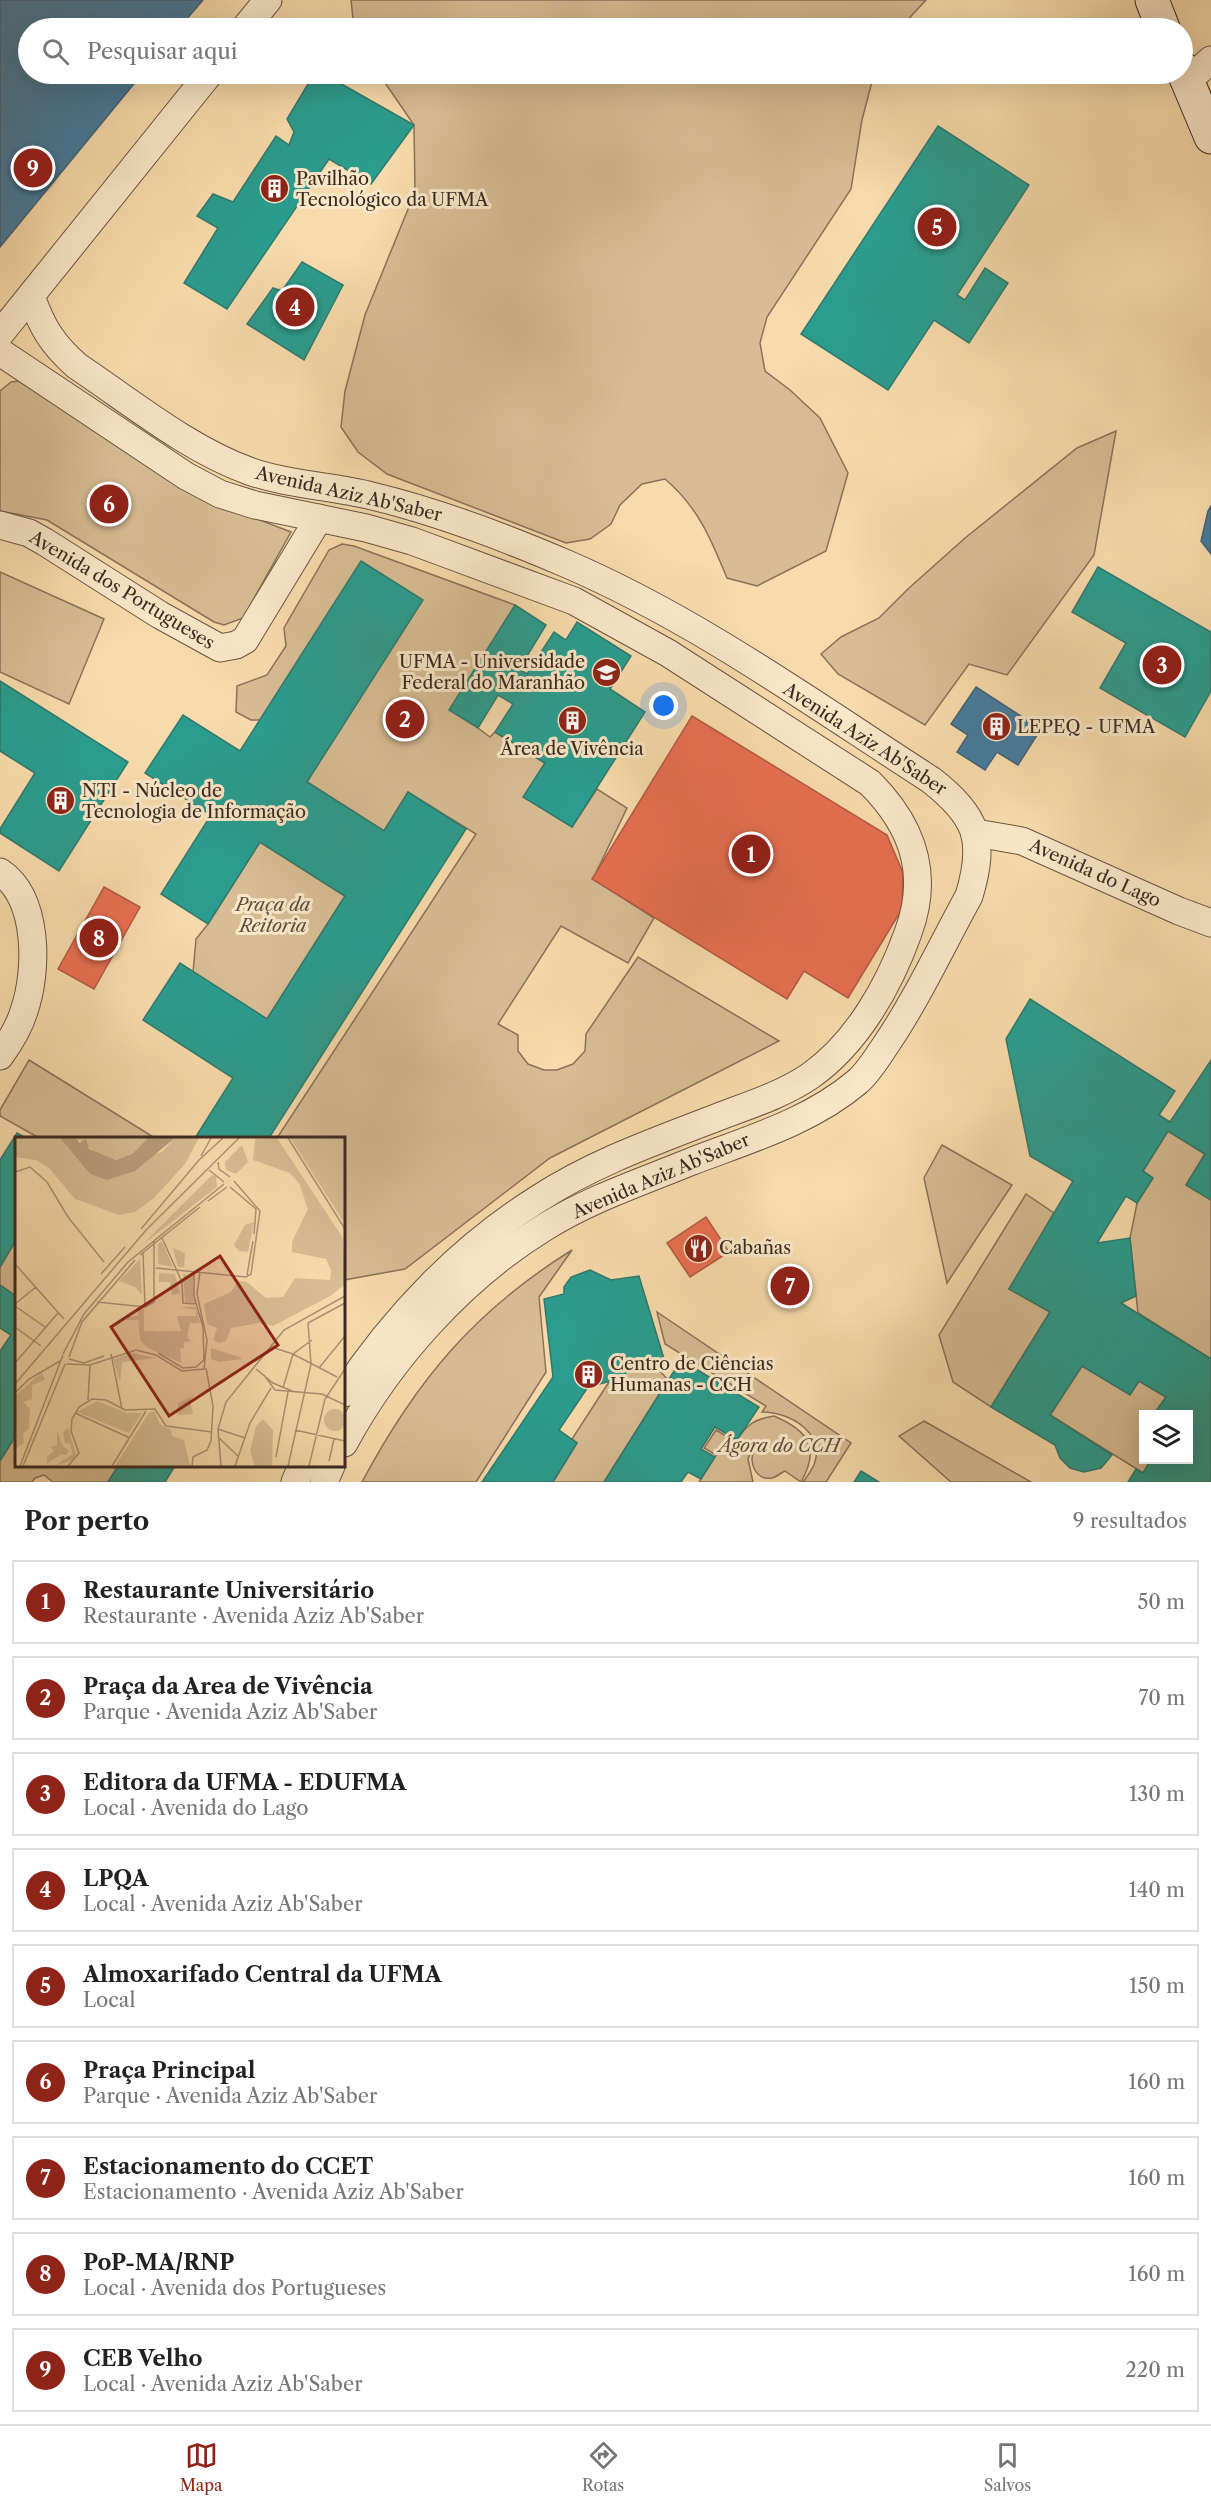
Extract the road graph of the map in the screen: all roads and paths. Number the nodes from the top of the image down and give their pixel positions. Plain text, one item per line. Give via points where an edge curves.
1 (268, 0) edge
2 (1152, 0) edge
3 (253, 18) edge
4 (1159, 18) edge
5 (1194, 69) edge
6 (201, 84) edge
7 (1211, 137) edge
8 (31, 296) junction
9 (0, 334) edge
10 (0, 352) edge
11 (268, 476) junction
12 (255, 506) junction
13 (319, 518) junction
14 (0, 525) edge
15 (976, 833) junction
16 (0, 872) edge
17 (1211, 923) edge
18 (5, 1039) edge
19 (345, 1392) edge
20 (345, 1441) edge
21 (302, 1467) edge
22 (331, 1467) edge
23 (295, 1482) edge
24 (324, 1482) edge

1 - 3 street
2 - 4 main road
5 - 7 main road
6 - 8 street
8 - 9 street
8 - 11 street, Avenida Aziz Ab'Saber via 48,337 77,366 199,448
10 - 12 street, Avenida Aziz Ab'Saber via 186,476
11 - 12 street
11 - 15 street, Avenida Aziz Ab'Saber via 412,506 614,585 724,645 931,780 954,798
12 - 13 street, Avenida Aziz Ab'Saber
13 - 14 street, Avenida dos Portugueses via 246,640 220,648 29,533
13 - 19 street, Avenida Aziz Ab'Saber via 401,537 513,577 574,601 668,653 870,783 890,803 904,829 914,854 919,886 902,949 874,1005 832,1057 781,1092 616,1157 538,1198 460,1257 426,1290
15 - 17 street, Avenida do Lago via 1022,841
15 - 20 street, Avenida Aziz Ab'Saber via 975,875 969,896 898,1027 859,1081 832,1102 798,1119 602,1197 546,1226 488,1266 405,1353
16 - 18 street via 26,902 31,930 28,998
21 - 23 street
22 - 24 street

